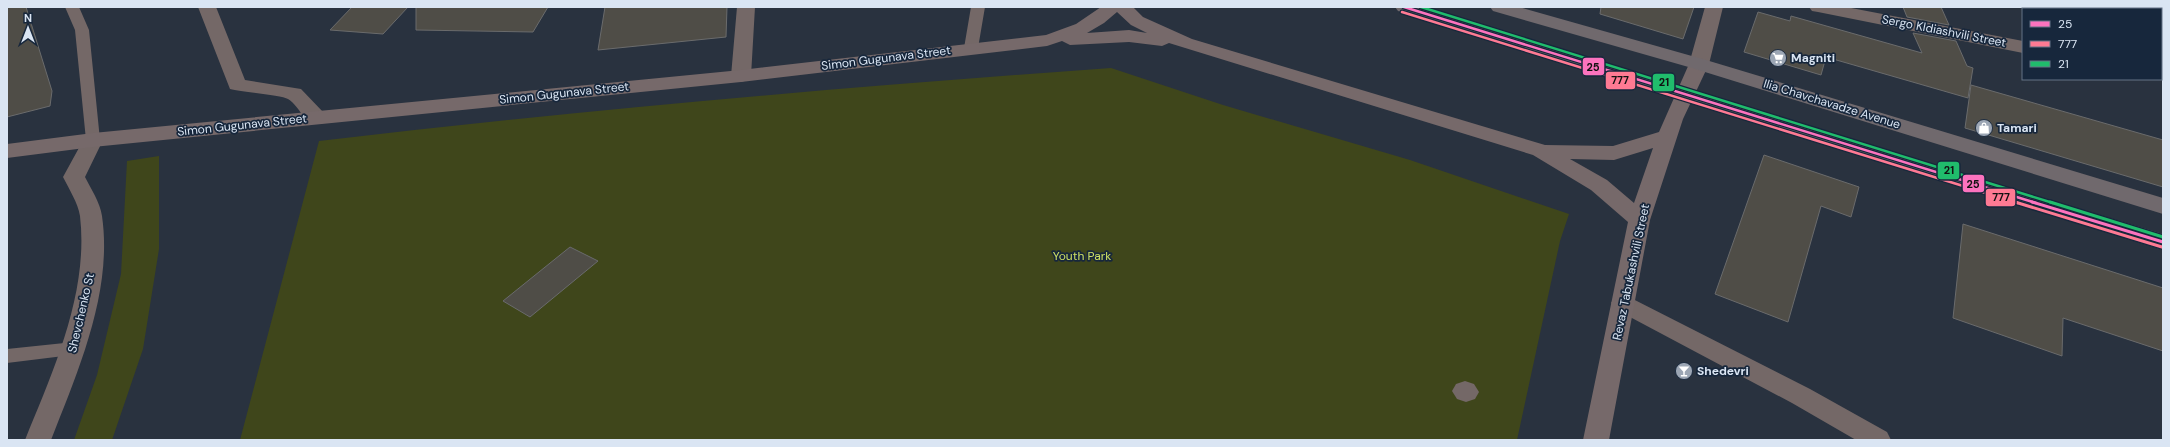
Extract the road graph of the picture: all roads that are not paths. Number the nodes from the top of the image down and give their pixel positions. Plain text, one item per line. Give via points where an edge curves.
1 (72, 7) edge
2 (207, 7) edge
3 (746, 7) edge
4 (978, 7) edge
5 (1112, 7) edge
6 (1123, 7) edge
7 (1404, 7) edge
8 (1499, 7) edge
9 (1714, 7) edge
10 (1818, 7) edge
11 (1047, 40) junction
12 (1186, 43) junction
13 (2022, 47) edge
14 (971, 48) junction
15 (1699, 64) junction
16 (741, 76) junction
17 (1683, 95) junction
18 (317, 118) junction
19 (1667, 136) junction
20 (93, 140) junction
21 (1540, 150) junction
22 (7, 151) edge
23 (2163, 206) edge
24 (1639, 220) junction
25 (2163, 242) edge
26 (1624, 303) junction
27 (74, 349) junction
28 (7, 356) edge
29 (38, 440) edge
30 (1596, 440) edge
31 (1878, 440) edge

1 - 20 lane via 82,30
2 - 18 street via 237,85 294,93
3 - 16 street
4 - 14 lane
5 - 11 main road, Simon Gugunava Street via 1088,26
6 - 12 main road via 1137,21
7 - 17 main road
8 - 15 main road, Ilia Chavchavadze Avenue
9 - 15 street
10 - 13 street, Sergo Kldiashvili Street
11 - 12 main road via 1129,36
11 - 14 main road, Simon Gugunava Street
12 - 21 main road
14 - 16 main road, Simon Gugunava Street
15 - 17 main road, Revaz Tabukashvili Street
15 - 23 main road, Ilia Chavchavadze Avenue
16 - 18 main road, Simon Gugunava Street
17 - 19 main road, Revaz Tabukashvili Street
17 - 25 main road
18 - 20 main road, Simon Gugunava Street
19 - 21 main road via 1614,153
19 - 24 main road, Revaz Tabukashvili Street
20 - 22 main road, Simon Gugunava Street
20 - 27 street, Shevchenko St via 74,177 91,215 91,272
21 - 24 main road via 1599,185
24 - 26 main road, Revaz Tabukashvili Street
26 - 30 main road, Revaz Tabukashvili Street
26 - 31 street via 1801,396
27 - 28 lane
27 - 29 street, Shevchenko St

